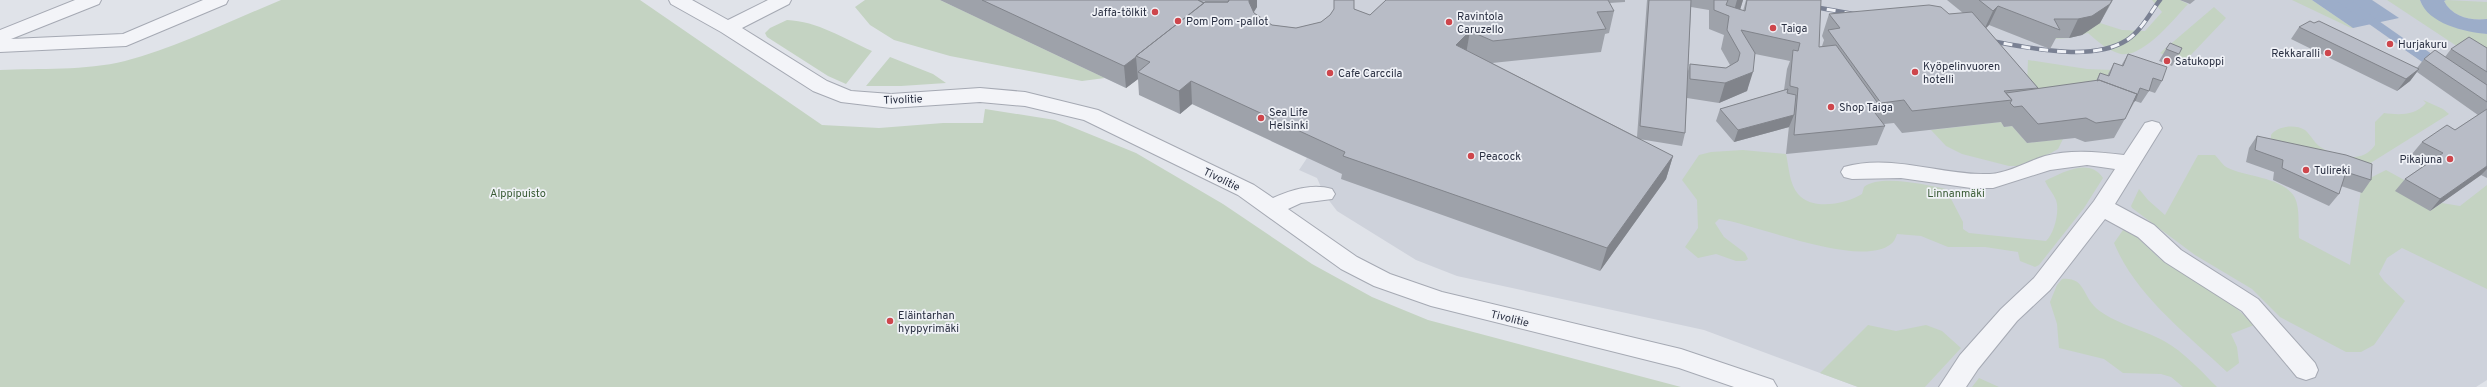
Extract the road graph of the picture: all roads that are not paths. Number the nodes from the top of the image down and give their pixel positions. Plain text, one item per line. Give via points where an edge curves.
1 (92, 0) edge
2 (219, 0) edge
3 (678, 0) edge
4 (782, 0) edge
5 (728, 28) junction
6 (0, 37) edge
7 (0, 46) edge
8 (2152, 128) dead end
9 (2130, 163) junction
10 (1852, 172) dead end
11 (1324, 194) dead end
12 (1272, 207) junction
13 (2102, 207) junction
14 (2306, 370) dead end
15 (1764, 387) edge
16 (1952, 387) edge

1 - 6 street
2 - 7 street via 126,40
3 - 5 street, Tivolitie
4 - 5 street
5 - 12 street, Tivolitie via 820,86 848,97 891,101 980,95 1025,99 1091,115 1246,190
8 - 9 street
9 - 10 street via 2087,158 2048,163 1993,181 1972,181 1901,171
9 - 13 street
11 - 12 street via 1298,196
12 - 15 street, Tivolitie via 1349,263 1382,280 1439,300 1681,359
13 - 14 street via 2146,231 2183,263 2250,305
13 - 16 street via 2042,284 2009,315 1969,362

